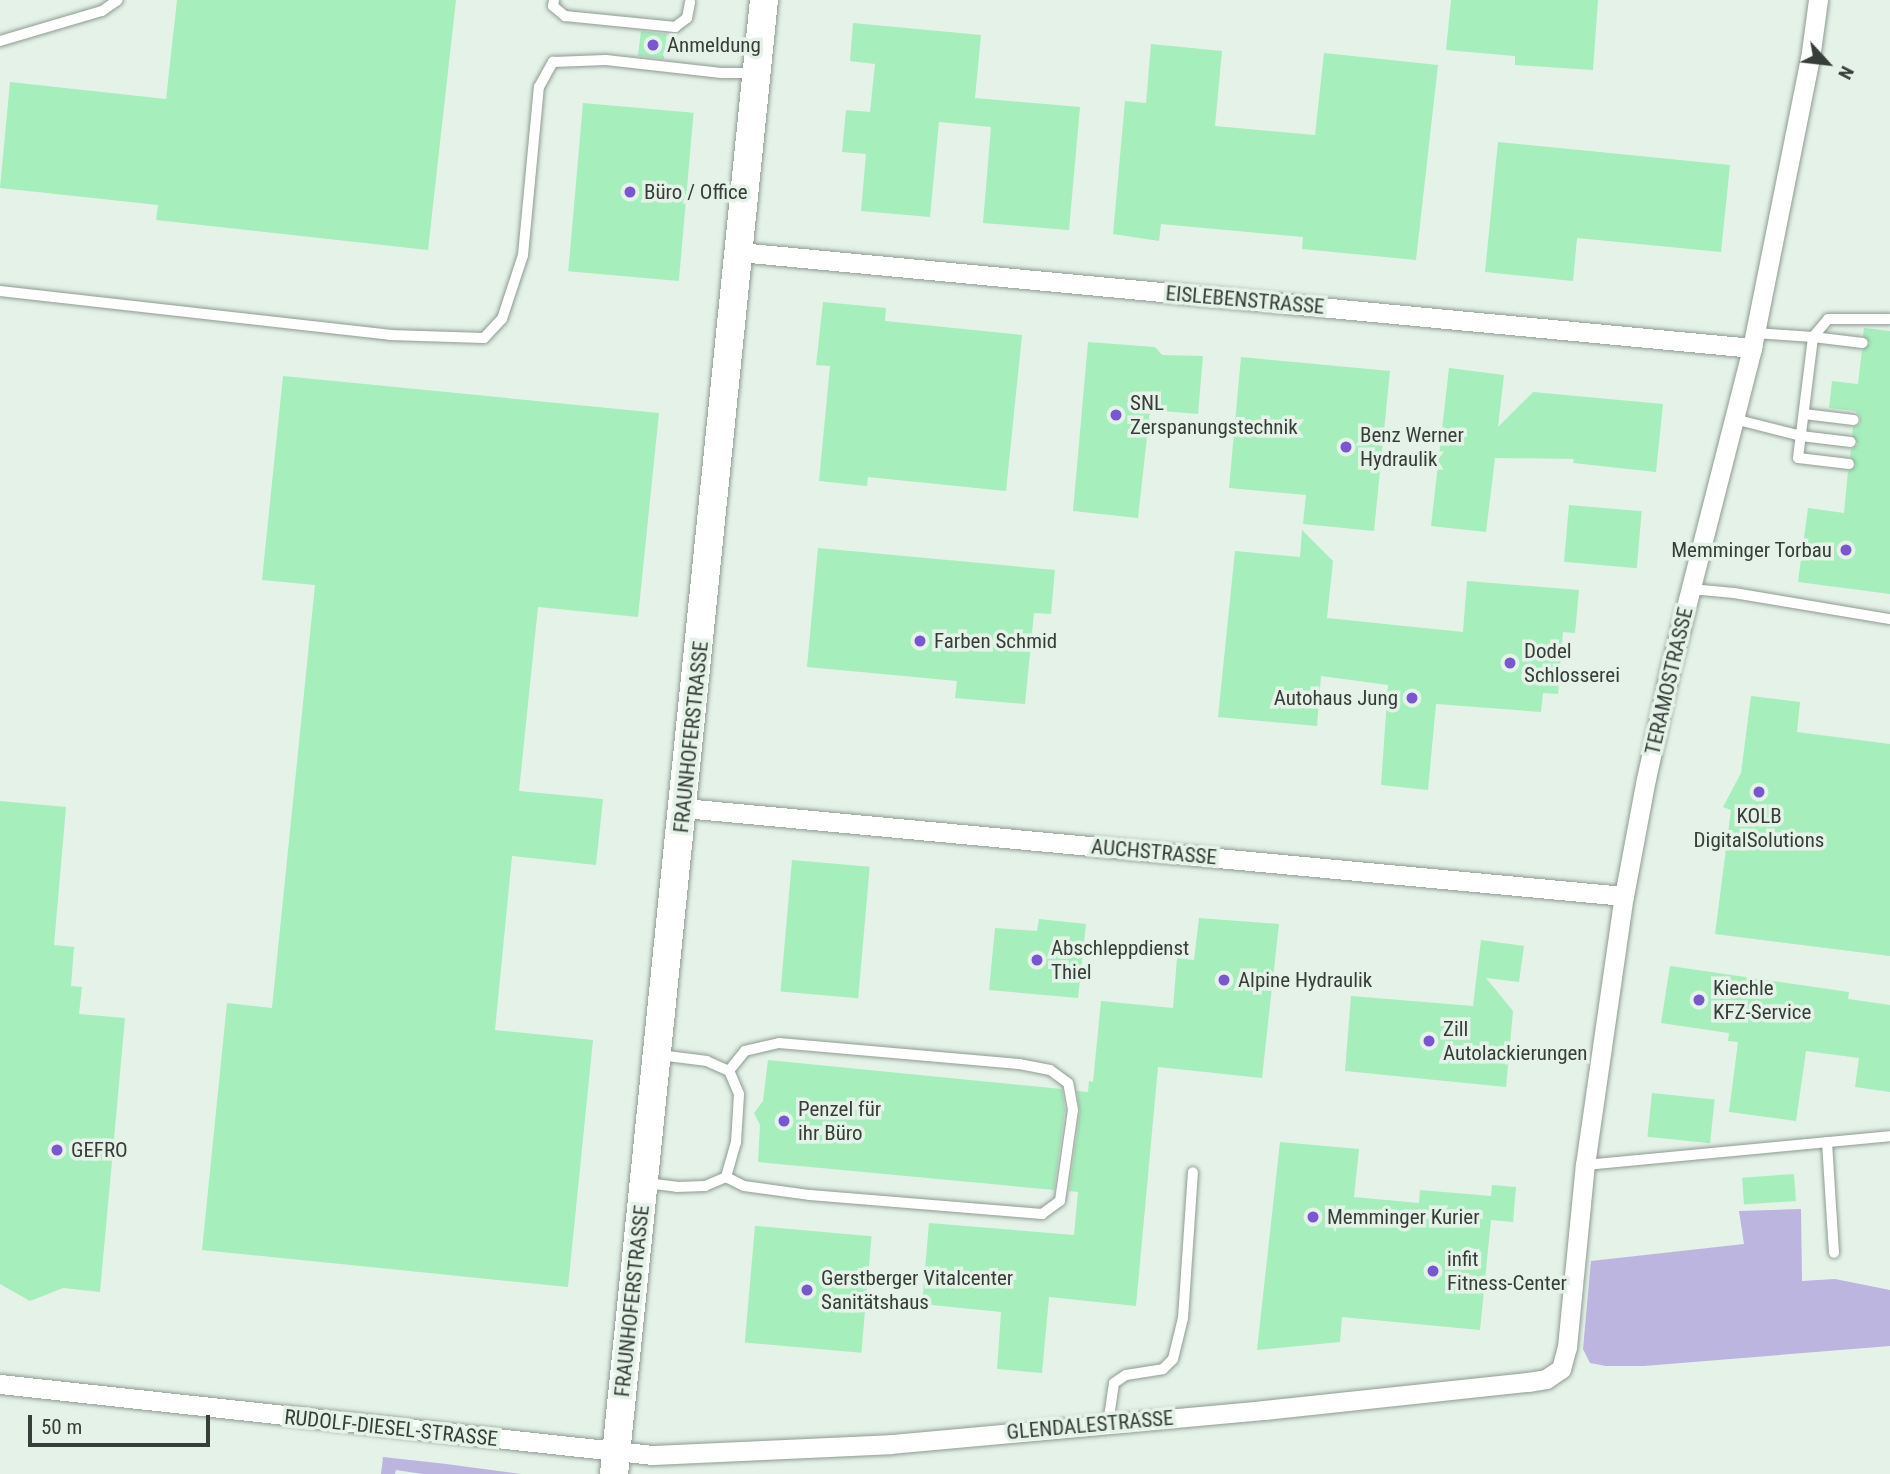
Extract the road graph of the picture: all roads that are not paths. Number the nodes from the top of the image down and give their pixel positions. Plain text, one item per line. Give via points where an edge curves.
1 (118, 0) edge
2 (554, 0) edge
3 (764, 0) edge
4 (1818, 0) edge
5 (690, 2) dead end
6 (0, 41) edge
7 (756, 73) junction
8 (739, 252) junction
9 (0, 291) edge
10 (1890, 319) edge
11 (1813, 337) junction
12 (1753, 341) junction
13 (1863, 343) dead end
14 (1804, 414) junction
15 (1734, 419) junction
16 (1854, 420) dead end
17 (1801, 436) junction
18 (1852, 442) dead end
19 (1849, 464) dead end
20 (1690, 589) junction
21 (1890, 619) edge
22 (684, 808) junction
23 (1624, 896) junction
24 (658, 1054) junction
25 (729, 1071) junction
26 (1890, 1136) edge
27 (1827, 1142) junction
28 (1585, 1165) junction
29 (1193, 1172) dead end
30 (726, 1177) junction
31 (645, 1183) junction
32 (1834, 1253) dead end
33 (1560, 1369) joint
34 (0, 1384) edge
35 (1108, 1424) junction
36 (615, 1464) edge

1 - 6 lane via 102,11
2 - 5 lane via 553,6 565,16 675,27 687,18
3 - 7 street, FRAUNHOFERSTRASSE
4 - 12 street, TERAMOSTRASSE via 1808,73
7 - 8 street, FRAUNHOFERSTRASSE
7 - 9 lane via 606,60 553,62 539,87 523,255 502,319 484,338 390,335
8 - 12 street, EISLEBENSTRASSE
8 - 22 street, FRAUNHOFERSTRASSE
10 - 11 lane via 1828,319
11 - 12 lane
11 - 13 lane
11 - 14 lane
12 - 15 street, TERAMOSTRASSE
14 - 16 lane
14 - 17 lane
15 - 17 lane
15 - 20 street, TERAMOSTRASSE
17 - 18 lane
17 - 19 lane via 1798,458
20 - 21 lane
20 - 23 street, TERAMOSTRASSE
22 - 23 street, AUCHSTRASSE
22 - 24 street, FRAUNHOFERSTRASSE
23 - 28 street, TERAMOSTRASSE
24 - 25 lane via 708,1061
24 - 31 street, FRAUNHOFERSTRASSE
25 - 30 lane via 739,1094 736,1142
25 - 30 lane via 745,1051 779,1043 1020,1064 1051,1070 1068,1083 1073,1110 1060,1201 1042,1214 810,1195 744,1186
26 - 27 lane
27 - 28 lane
27 - 32 lane
28 - 33 street, TERAMOSTRASSE via 1567,1347
29 - 35 lane via 1183,1318 1173,1359 1163,1369 1126,1375 1114,1383
30 - 31 lane via 705,1186
31 - 36 street, FRAUNHOFERSTRASSE
33 - 35 street, GLENDALESTRASSE via 1546,1379 1528,1382
34 - 36 street, RUDOLF-DIESEL-STRASSE
35 - 36 street, GLENDALESTRASSE via 891,1444 652,1455

